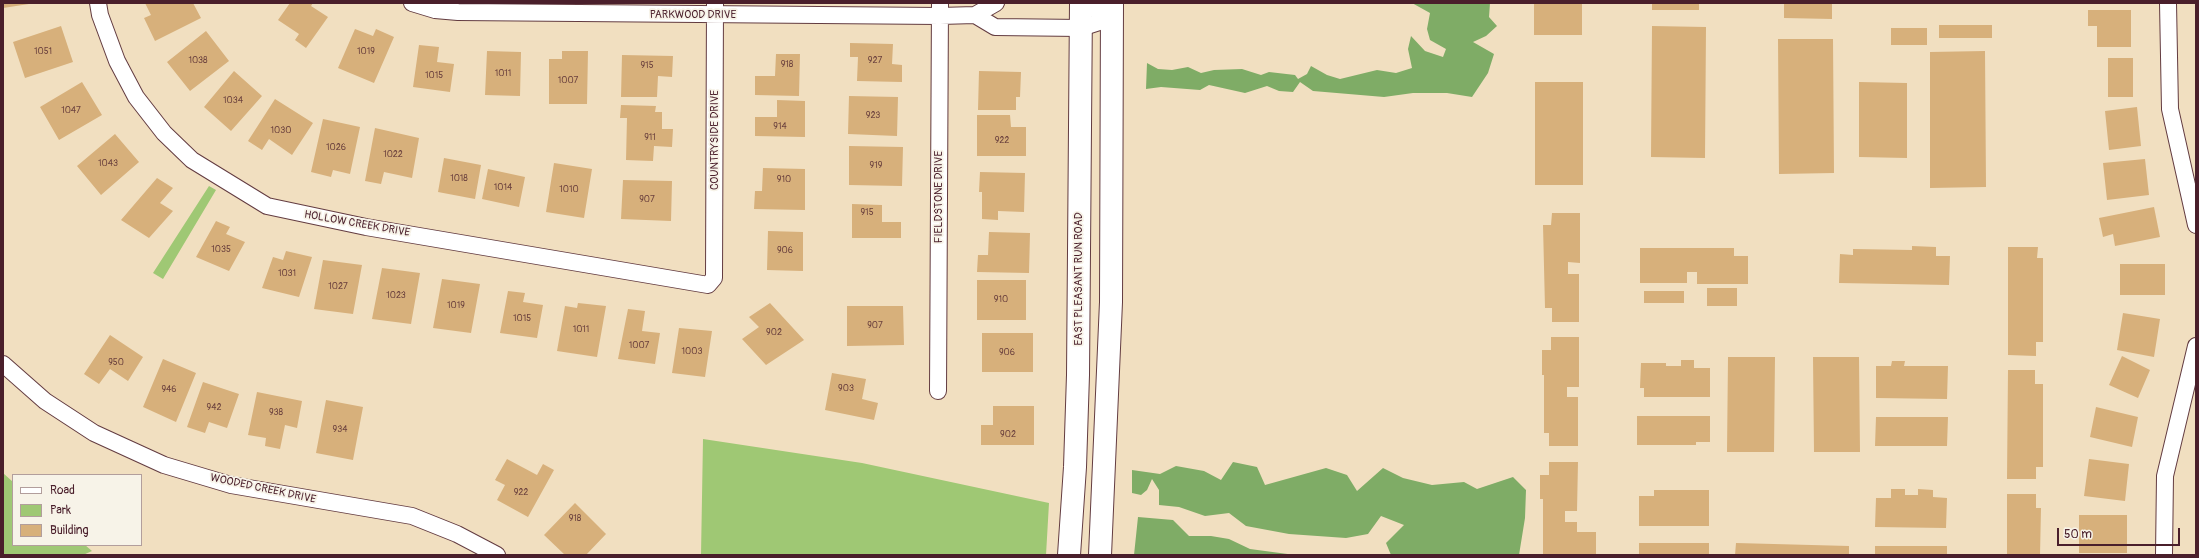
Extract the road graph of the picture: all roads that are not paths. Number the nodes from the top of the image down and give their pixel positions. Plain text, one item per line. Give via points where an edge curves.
1 (98, 3) edge
2 (412, 3) edge
3 (996, 3) edge
4 (1082, 3) edge
5 (2168, 3) edge
6 (715, 9) edge
7 (940, 10) edge
8 (1112, 10) edge
9 (975, 15) junction
10 (1081, 28) junction
11 (2196, 225) edge
12 (714, 278) joint
13 (2196, 346) edge
14 (3, 364) edge
15 (938, 391) dead end
16 (497, 555) edge
17 (1069, 555) edge
18 (1100, 555) edge
19 (2164, 555) edge

1 - 12 street, HOLLOW CREEK DRIVE via 117,61 136,97 164,133 192,160 267,206 359,226 708,285
2 - 6 street, PARKWOOD DRIVE via 435,10 458,12
3 - 9 street, PARKWOOD DRIVE
4 - 8 street
4 - 10 main road, EAST PLEASANT RUN ROAD
5 - 11 street via 2170,109
6 - 7 street, PARKWOOD DRIVE
6 - 12 street, COUNTRYSIDE DRIVE
7 - 9 street, PARKWOOD DRIVE
7 - 15 street, FIELDSTONE DRIVE
8 - 10 street
8 - 18 main road via 1111,302
9 - 10 street via 995,27
10 - 17 main road, EAST PLEASANT RUN ROAD via 1078,375
13 - 19 street via 2166,476
14 - 16 street, WOODED CREEK DRIVE via 45,400 94,433 164,465 231,485 412,516 457,534

